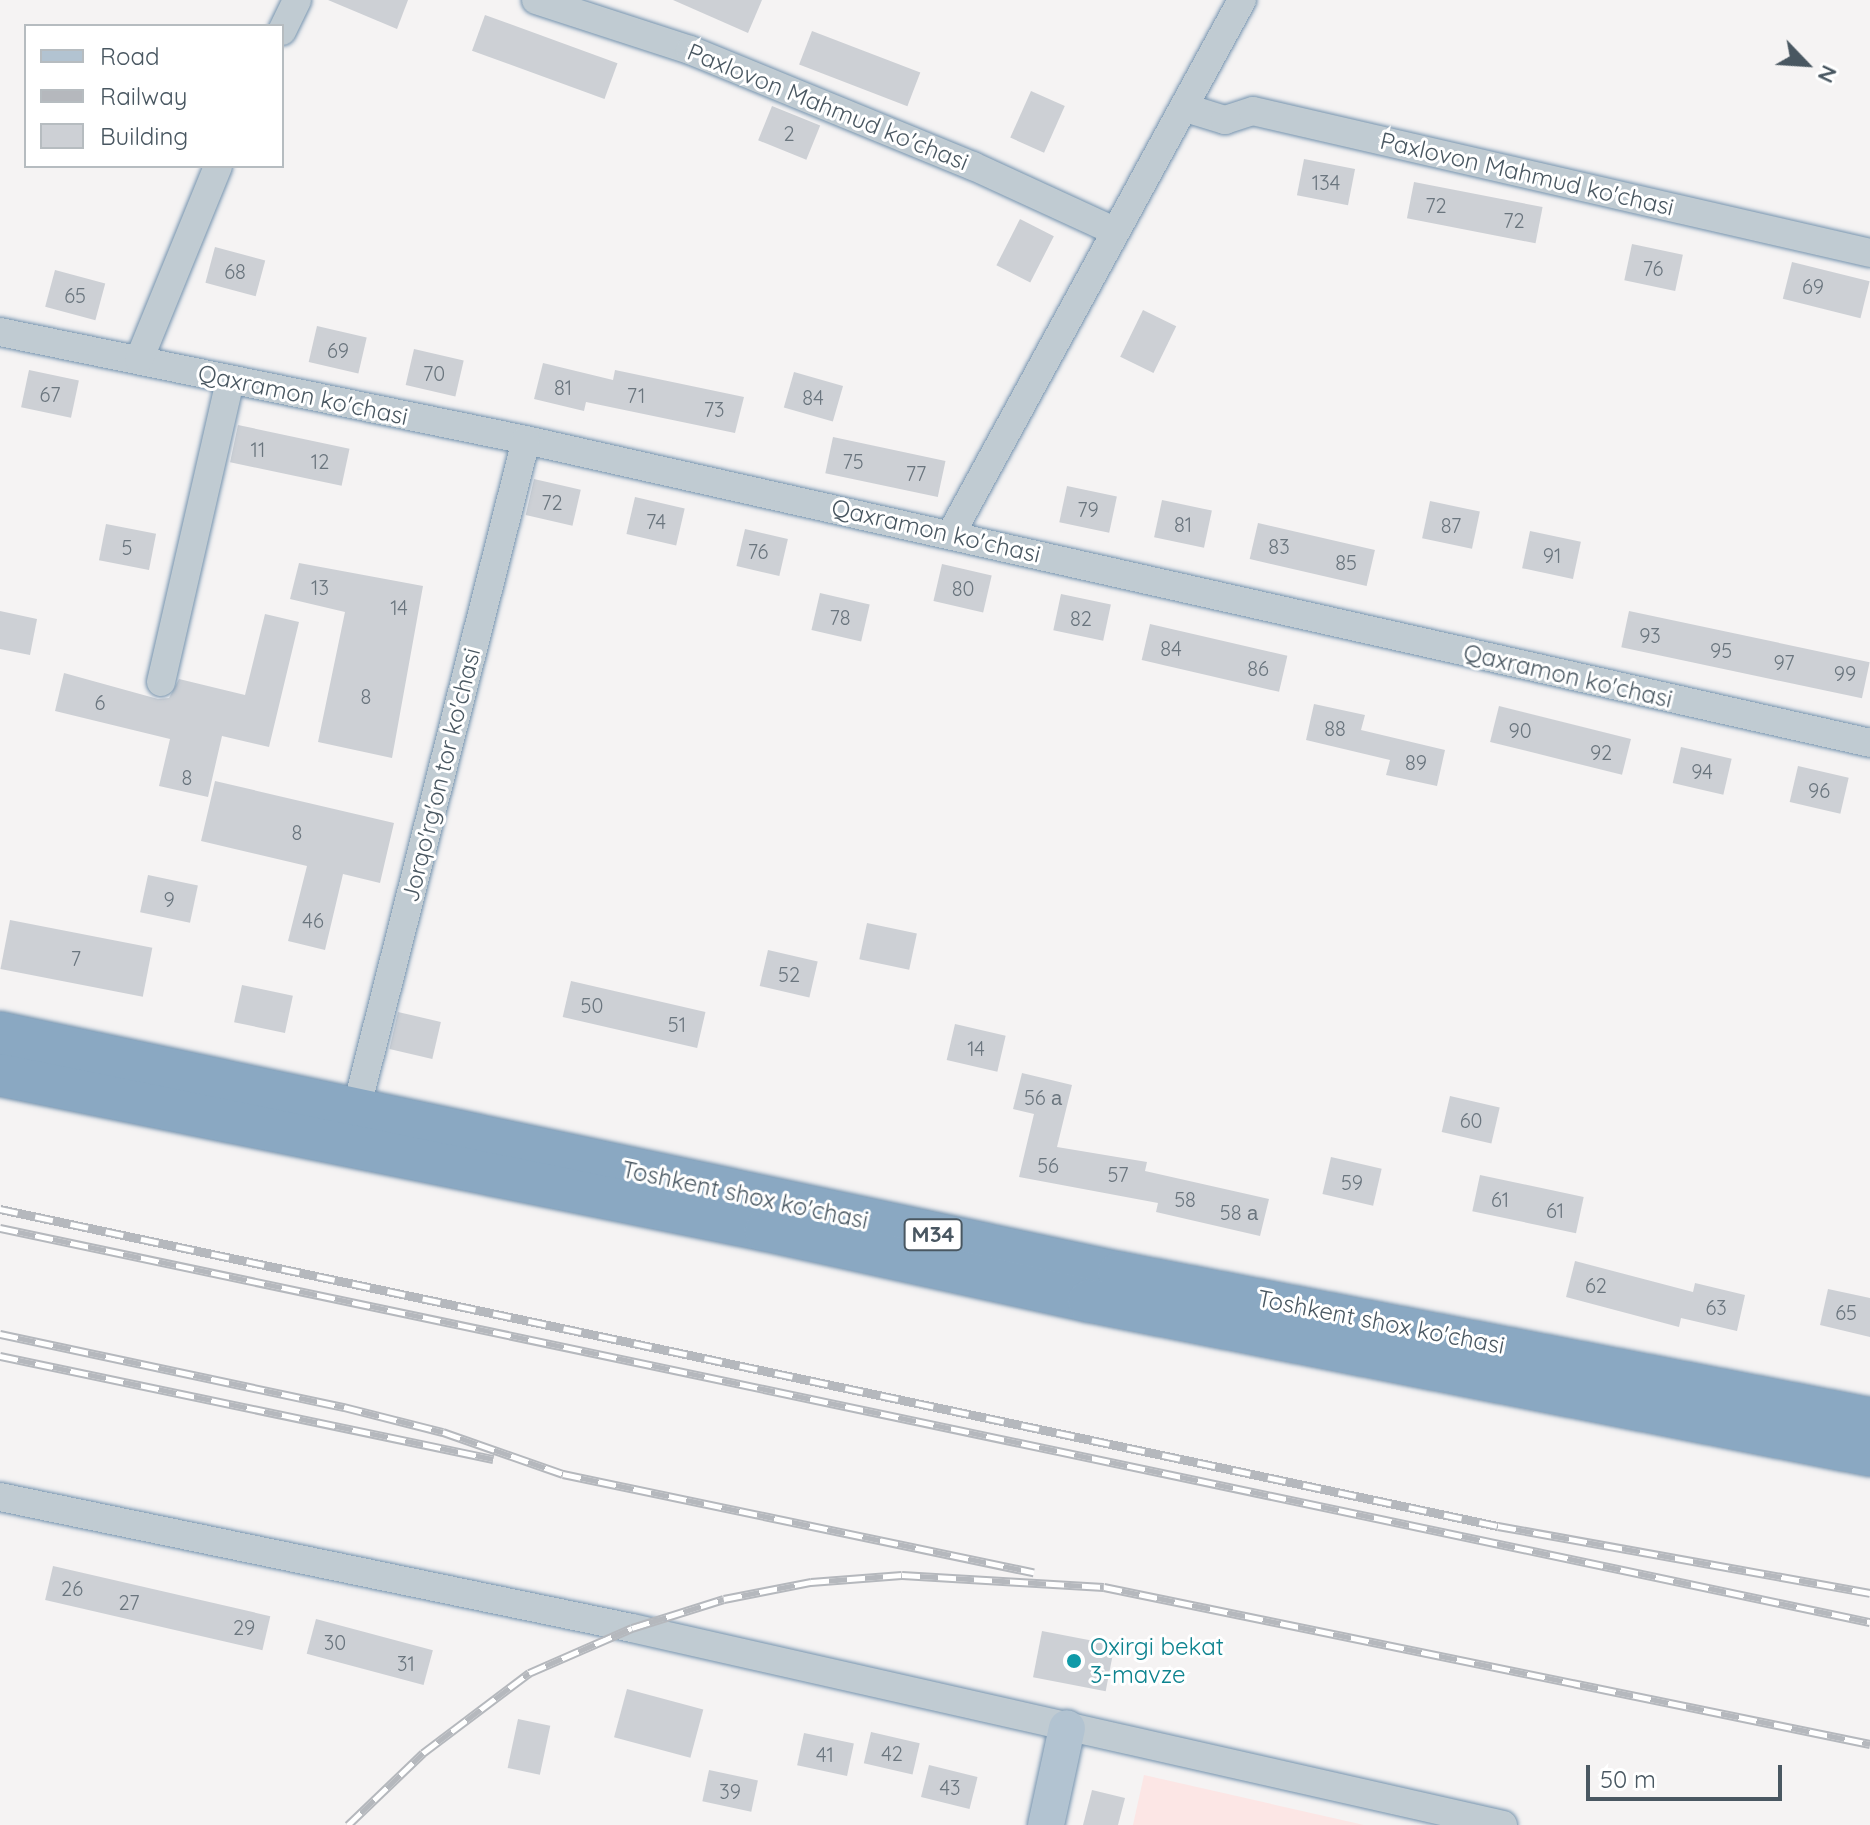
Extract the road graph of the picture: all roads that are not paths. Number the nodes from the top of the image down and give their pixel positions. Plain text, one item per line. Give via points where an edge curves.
1 (297, 0) edge
2 (536, 0) edge
3 (1242, 0) edge
4 (284, 27) edge
5 (1186, 108) junction
6 (217, 168) edge
7 (1114, 231) junction
8 (1870, 253) edge
9 (0, 332) edge
10 (139, 360) junction
11 (230, 381) junction
12 (526, 440) junction
13 (951, 534) junction
14 (161, 682) dead end
15 (1870, 743) edge
16 (0, 1033) edge
17 (0, 1075) edge
18 (356, 1110) junction
19 (769, 1216) junction
20 (1870, 1419) edge
21 (1870, 1455) edge
22 (0, 1497) edge
23 (1067, 1728) junction
24 (1046, 1825) edge
25 (1503, 1825) edge

1 - 4 street
2 - 7 street, Paxlovon Mahmud ko'chasi via 690,50 973,166
3 - 5 street
5 - 7 street
5 - 8 street, Paxlovon Mahmud ko'chasi via 1225,120 1253,111
6 - 10 street
7 - 13 street
9 - 10 street, Qaxramon ko'chasi
10 - 11 street, Qaxramon ko'chasi
11 - 12 street, Qaxramon ko'chasi
11 - 14 street
12 - 13 street, Qaxramon ko'chasi
12 - 18 street, Jorqo'rg'on tor ko'chasi
13 - 15 street, Qaxramon ko'chasi
16 - 18 highway, Toshkent shox ko'chasi / M34
17 - 19 highway, Toshkent shox ko'chasi / M34
18 - 19 highway, Toshkent shox ko'chasi / M34
19 - 20 highway, Toshkent shox ko'chasi / M34
19 - 21 highway, Toshkent shox ko'chasi / M34 via 1089,1301
22 - 23 street via 632,1628
23 - 24 main road
23 - 25 street

